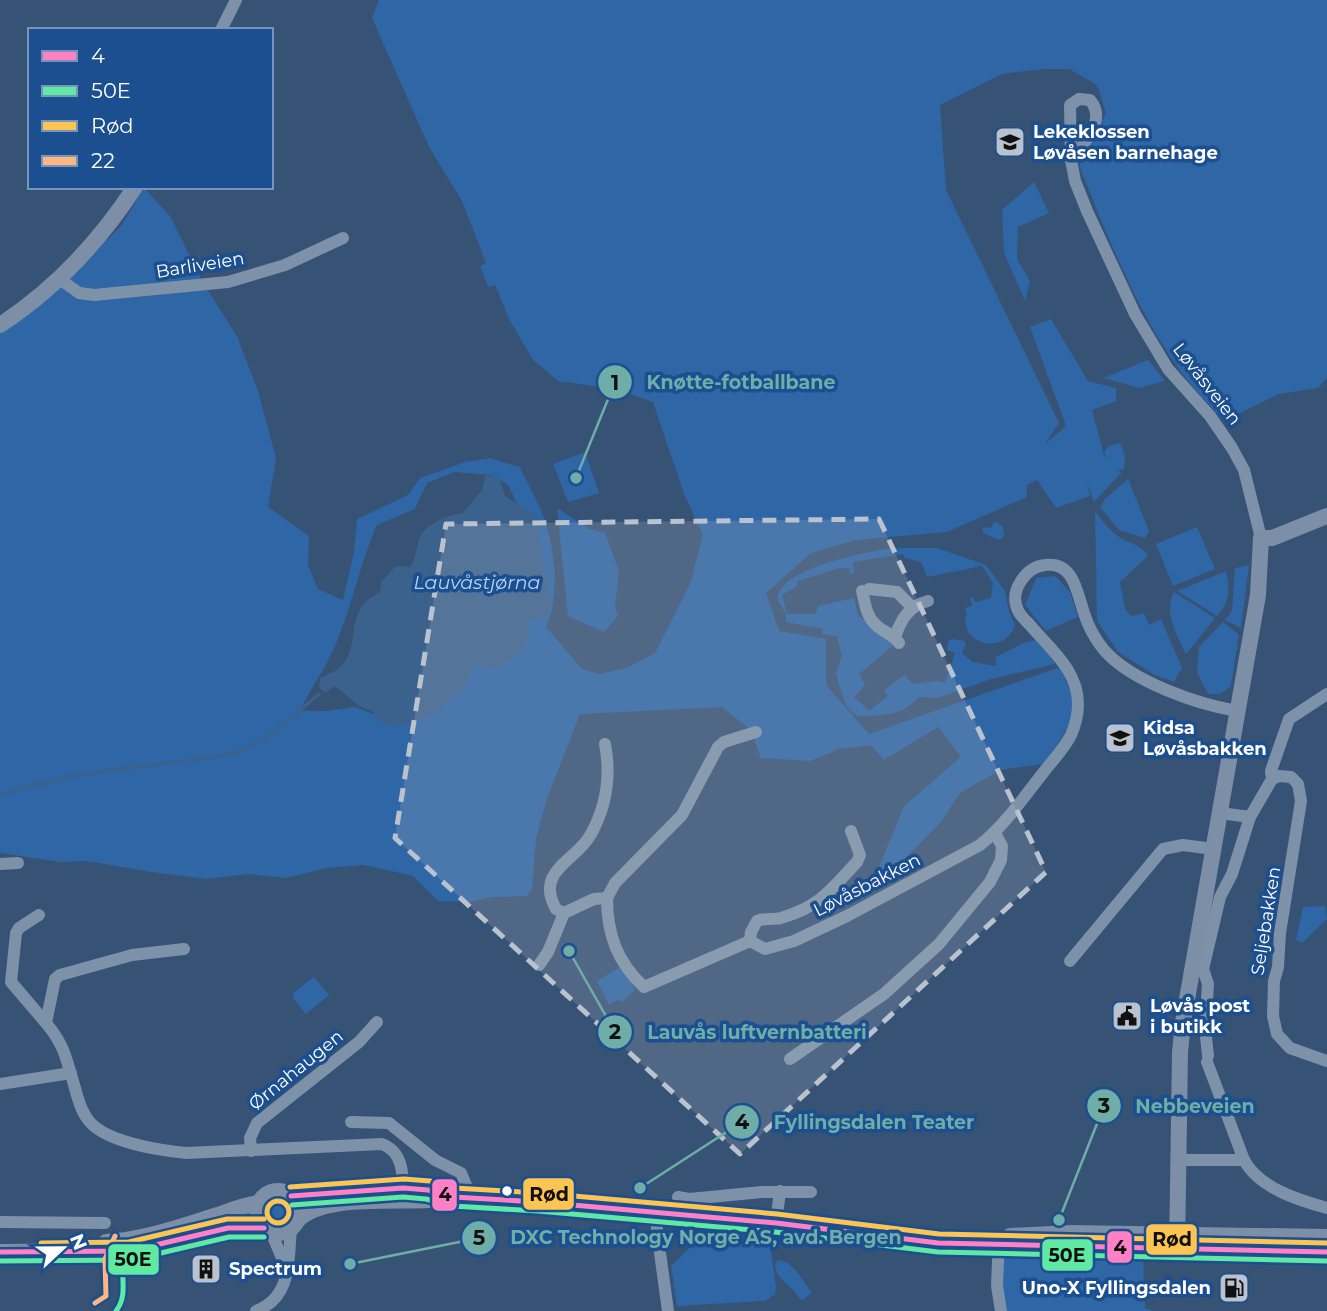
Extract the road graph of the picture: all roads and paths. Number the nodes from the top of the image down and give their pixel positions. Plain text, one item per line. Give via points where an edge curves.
1 (236, 0) edge
2 (222, 28) edge
3 (1071, 160) dead end
4 (134, 189) edge
5 (343, 237) dead end
6 (61, 280) junction
7 (0, 325) edge
8 (1327, 516) edge
9 (1261, 538) junction
10 (928, 601) dead end
11 (913, 608) junction
12 (1327, 694) edge
13 (1237, 711) junction
14 (756, 732) dead end
15 (605, 744) dead end
16 (1272, 779) junction
17 (1220, 813) junction
18 (1250, 817) junction
19 (851, 831) dead end
20 (995, 833) junction
21 (1213, 849) junction
22 (18, 863) dead end
23 (0, 864) edge
24 (607, 898) junction
25 (564, 913) junction
26 (39, 915) dead end
27 (750, 940) junction
28 (184, 949) dead end
29 (1070, 961) dead end
30 (539, 965) dead end
31 (377, 1022) dead end
32 (46, 1023) junction
33 (790, 1059) dead end
34 (1327, 1061) edge
35 (71, 1073) junction
36 (0, 1084) edge
37 (351, 1122) dead end
38 (251, 1151) junction
39 (1178, 1160) junction
40 (1244, 1160) junction
41 (780, 1191) junction
42 (811, 1192) dead end
43 (403, 1195) junction
44 (290, 1196) junction
45 (459, 1197) junction
46 (678, 1197) dead end
47 (259, 1203) junction
48 (1327, 1208) edge
49 (657, 1213) junction
50 (0, 1222) edge
51 (105, 1223) dead end
52 (776, 1223) junction
53 (294, 1225) junction
54 (268, 1230) junction
55 (1327, 1237) edge
56 (1182, 1240) junction
57 (999, 1241) junction
58 (0, 1242) edge
59 (0, 1252) edge
60 (1327, 1252) edge
61 (286, 1269) junction
62 (256, 1311) edge
63 (668, 1311) edge
64 (1001, 1311) edge

1 - 2 street
3 - 9 street, Løvåsveien via 1087,211 1135,314 1168,369 1210,416 1244,470
4 - 6 main road
5 - 6 street, Barliveien via 285,265 228,282 94,295 79,293
6 - 7 main road
8 - 9 main road
9 - 13 main road, Løvåsveien via 1258,595
10 - 11 street
11 - 11 street via 897,592 865,590 866,608 874,624 897,640 902,618
12 - 16 street via 1289,719
13 - 17 main road, Løvåsveien
13 - 20 street, Løvåsbakken via 1173,691 1128,670 1097,640 1069,575 1057,566 1037,567 1023,578 1016,606 1072,675 1078,709 1064,747
14 - 24 street via 718,747 682,815 615,883
15 - 25 street via 608,786 592,832 553,874 553,902
16 - 18 street
16 - 34 street, Seljebakken via 1290,777 1298,785 1301,801 1273,981 1275,1025 1290,1048
17 - 18 street
17 - 21 main road, Løvåsveien
18 - 40 street via 1220,897 1203,969 1208,984 1207,1059
19 - 27 street, Løvåsbakken via 860,855 826,896 786,917 757,921
20 - 27 street, Løvåsbakken via 970,851 806,936 765,950
20 - 33 street via 1002,853 990,883 939,944 884,994
21 - 29 street via 1183,845 1163,849
21 - 39 main road, Løvåsveien via 1183,1022
22 - 23 street
24 - 25 street
24 - 27 street, Løvåsbakken via 611,939 644,987
25 - 30 street
26 - 32 street via 16,933 11,982
28 - 32 street via 132,955 60,975 55,979
31 - 38 street, Ørnahaugen via 359,1042 257,1123 250,1138
32 - 35 street via 65,1050
35 - 36 street
35 - 38 street via 84,1113 107,1135 164,1151
37 - 45 street via 389,1123 435,1160 461,1172 466,1185
38 - 43 street via 382,1144 391,1147 399,1159
39 - 40 street
39 - 56 main road, Løvåsveien
40 - 48 street via 1274,1188
41 - 42 street
41 - 46 street
41 - 52 street
43 - 44 main road
43 - 45 main road via 428,1190
43 - 53 main road via 324,1206 306,1212
44 - 47 main road via 276,1192
44 - 53 main road via 298,1208
45 - 49 main road
47 - 54 main road via 258,1216
47 - 58 main road via 121,1241
49 - 52 main road
49 - 63 street
50 - 51 street
52 - 57 main road via 938,1243
53 - 54 main road via 281,1233
53 - 61 street
54 - 59 main road via 228,1228 130,1251
54 - 61 street
55 - 56 main road
56 - 57 main road
56 - 60 main road
57 - 64 street
61 - 62 street via 278,1297

